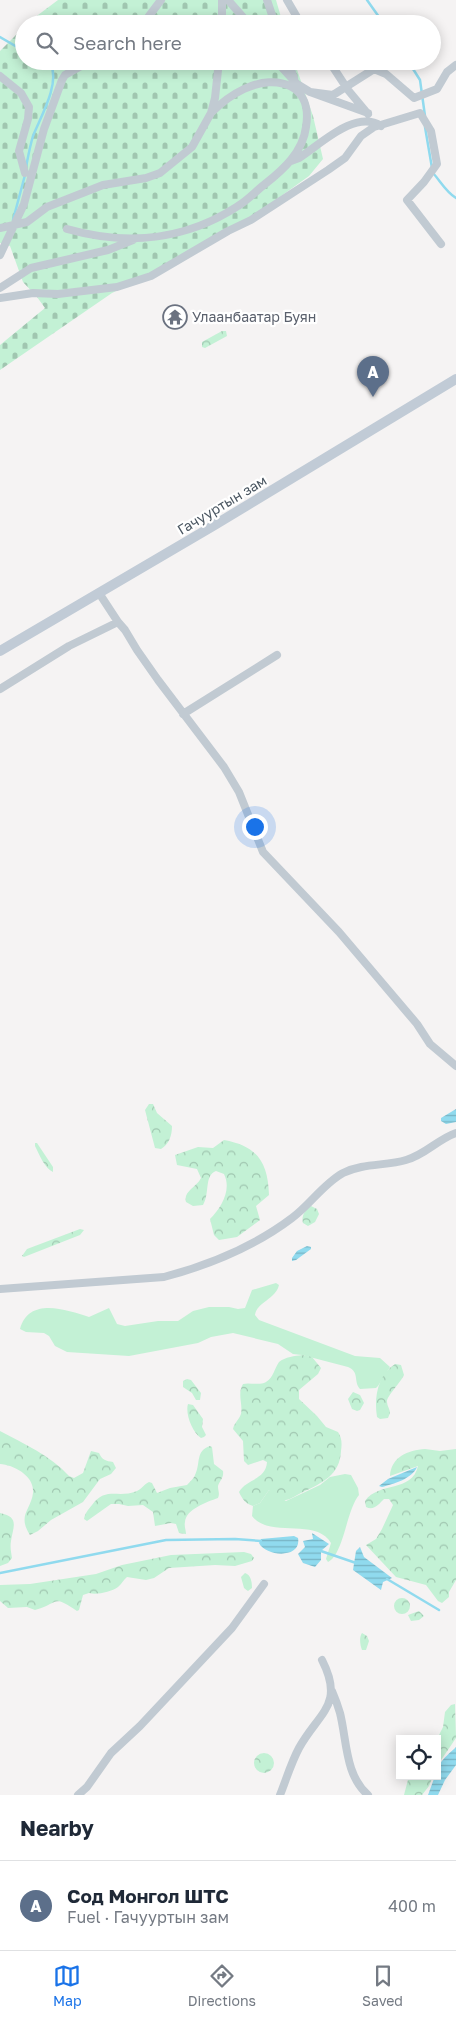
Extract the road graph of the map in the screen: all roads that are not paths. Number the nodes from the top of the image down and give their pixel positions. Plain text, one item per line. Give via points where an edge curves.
1 (161, 0) edge
2 (222, 0) edge
3 (228, 0) edge
4 (267, 0) edge
5 (287, 0) edge
6 (150, 15) edge
7 (222, 15) edge
8 (241, 15) edge
9 (272, 15) edge
10 (296, 15) edge
11 (456, 65) edge
12 (74, 70) edge
13 (218, 70) edge
14 (284, 70) edge
15 (292, 70) edge
16 (335, 70) edge
17 (372, 70) edge
18 (376, 70) edge
19 (0, 76) edge
20 (297, 84) junction
21 (346, 87) junction
22 (310, 92) junction
23 (210, 113) junction
24 (368, 114) junction
25 (381, 126) junction
26 (291, 161) junction
27 (25, 173) dead end
28 (13, 226) junction
29 (0, 228) edge
30 (67, 229) dead end
31 (134, 240) junction
32 (442, 244) dead end
33 (0, 256) edge
34 (0, 288) edge
35 (0, 298) edge
36 (456, 379) edge
37 (99, 593) junction
38 (118, 622) junction
39 (0, 651) edge
40 (277, 655) dead end
41 (0, 689) edge
42 (183, 714) junction
43 (456, 1066) edge
44 (456, 1133) edge
45 (0, 1288) edge
46 (264, 1584) dead end
47 (322, 1660) dead end
48 (332, 1691) junction
49 (78, 1795) edge
50 (280, 1795) edge
51 (368, 1795) edge

1 - 6 street
2 - 7 street
3 - 8 street
4 - 9 street
5 - 10 street
11 - 18 street via 447,72 437,89 414,98 386,74
12 - 28 street via 62,80 44,129 24,204
13 - 23 street
14 - 20 street
15 - 20 street
16 - 21 street
17 - 21 street
19 - 27 street via 21,92 29,107 19,146
20 - 22 street
21 - 22 street via 333,95
21 - 24 street
22 - 24 street
23 - 26 street via 229,97 253,85 272,82 293,87 305,102 307,126
23 - 28 street via 192,147 160,173 103,185 47,207 27,222
24 - 25 street
25 - 26 street via 374,122 358,122 345,126
25 - 32 street via 420,112 431,131 437,164 407,200
25 - 35 street via 367,131 345,158 272,207 151,276 117,287
26 - 31 street via 240,206 198,228 164,237
28 - 29 street
28 - 33 street
30 - 31 street
31 - 34 street via 108,250 31,268
36 - 37 main road, Гачууртын зам
37 - 38 street
37 - 39 main road, Гачууртын зам
38 - 41 street via 69,646
38 - 42 street
40 - 42 street
42 - 43 street via 239,792 263,852 339,932 417,1024 430,1044
44 - 45 street via 407,1160 344,1173 273,1231 238,1250 186,1271 164,1276
46 - 49 street via 232,1628 111,1753 87,1788
47 - 48 street
48 - 50 street via 328,1706 298,1750
48 - 51 street via 355,1782

